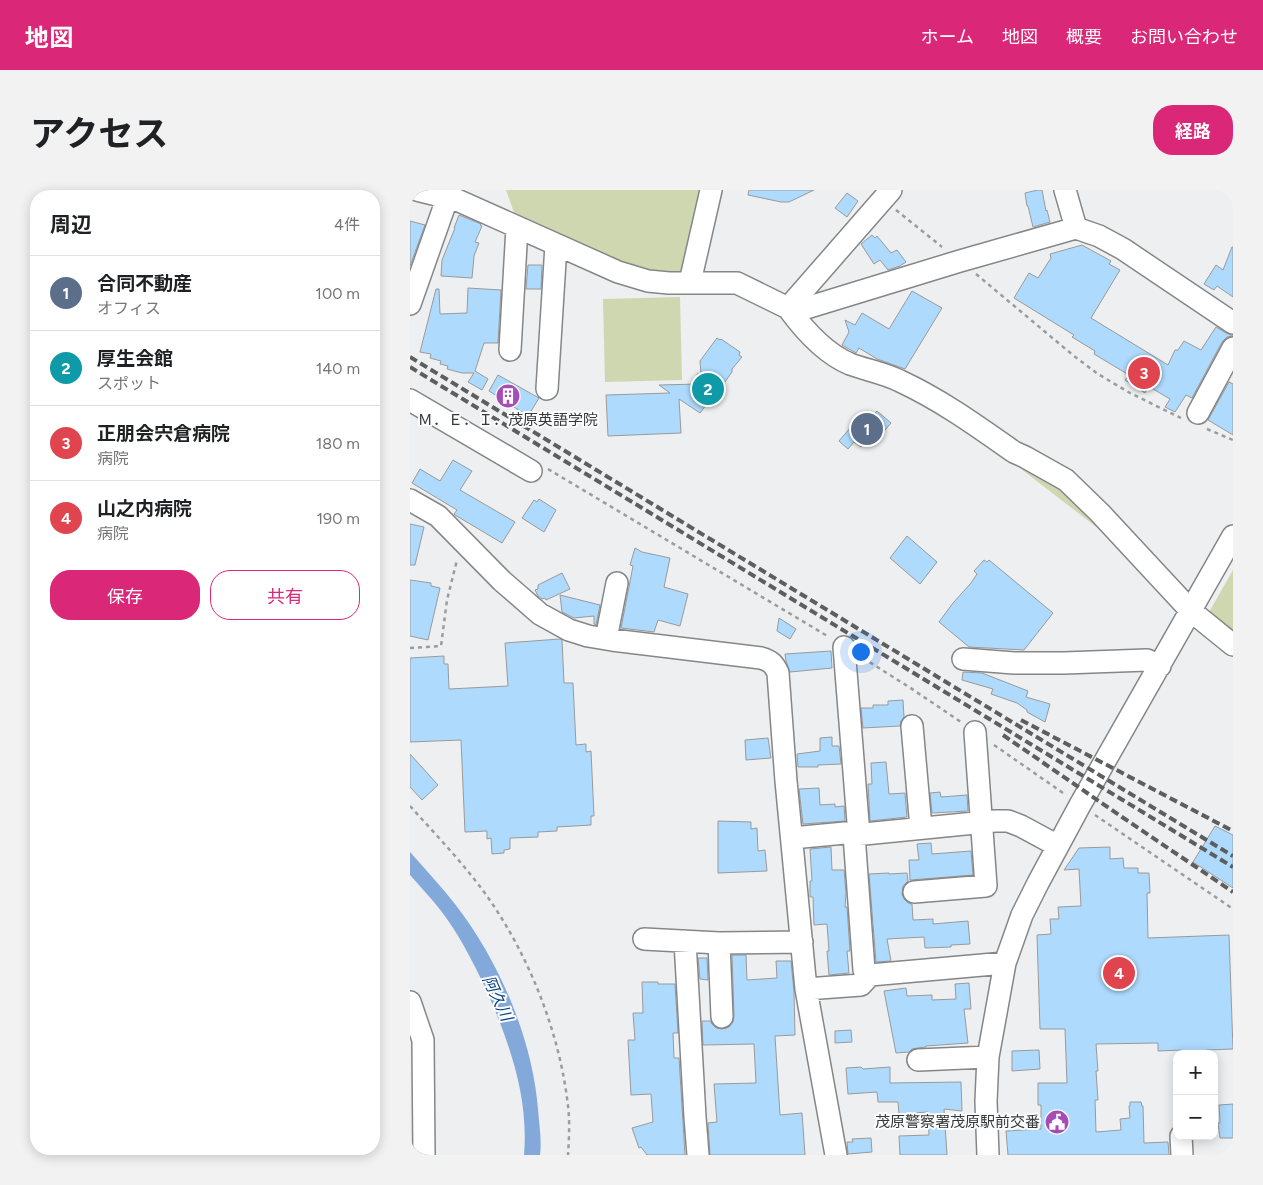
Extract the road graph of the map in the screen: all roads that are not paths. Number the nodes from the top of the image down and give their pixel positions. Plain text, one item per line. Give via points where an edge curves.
1 (417, 190) edge
2 (711, 190) edge
3 (1065, 190) edge
4 (888, 195) edge
5 (448, 196) junction
6 (517, 227) junction
7 (1076, 228) junction
8 (556, 245) junction
9 (690, 282) junction
10 (410, 304) edge
11 (788, 308) junction
12 (1233, 323) edge
13 (1233, 348) edge
14 (510, 350) dead end
15 (547, 389) dead end
16 (410, 400) edge
17 (1196, 420) road end
18 (539, 469) road end
19 (410, 500) edge
20 (1233, 536) edge
21 (617, 584) dead end
22 (1191, 611) junction
23 (606, 639) junction
24 (1233, 645) edge
25 (844, 647) road end
26 (963, 659) dead end
27 (1160, 666) junction
28 (912, 726) dead end
29 (975, 732) road end
30 (982, 821) junction
31 (921, 828) junction
32 (857, 835) junction
33 (792, 838) junction
34 (1058, 846) junction
35 (914, 892) dead end
36 (644, 938) dead end
37 (685, 941) junction
38 (718, 942) junction
39 (802, 942) junction
40 (1005, 963) junction
41 (870, 976) junction
42 (806, 989) junction
43 (410, 1002) edge
44 (722, 1017) dead end
45 (988, 1057) junction
46 (918, 1060) dead end
47 (1180, 1140) edge
48 (424, 1155) edge
49 (698, 1155) edge
50 (836, 1155) edge
51 (988, 1155) edge
52 (1182, 1155) edge

1 - 5 street
2 - 9 street
3 - 7 street
4 - 11 street
5 - 6 street
5 - 10 street
6 - 8 street
6 - 14 street
7 - 11 street via 803,309
7 - 12 street via 1123,249
8 - 9 street via 618,272 648,281
8 - 15 street
9 - 11 street via 737,283
11 - 22 street via 829,353 899,380 956,412 1014,452 1066,480
13 - 17 street
16 - 18 street
19 - 23 street via 438,516 502,581 540,614 569,630
20 - 22 street
21 - 23 street
22 - 24 street
22 - 27 street
23 - 33 street via 762,658 775,666
25 - 32 street
26 - 27 street via 1064,663 1147,660
27 - 34 street
28 - 31 street
29 - 30 street
30 - 31 street
30 - 34 street via 1008,821
30 - 35 street via 986,886
31 - 32 street
32 - 33 street via 846,833
32 - 41 street via 864,970
33 - 39 street
34 - 40 street via 1022,916
36 - 37 street
37 - 38 street
37 - 49 street
38 - 39 street
38 - 44 street
39 - 42 street
40 - 41 street
40 - 45 street
41 - 42 street via 861,985
42 - 50 street
43 - 48 street via 422,1040
45 - 46 street
45 - 51 street
47 - 52 street

